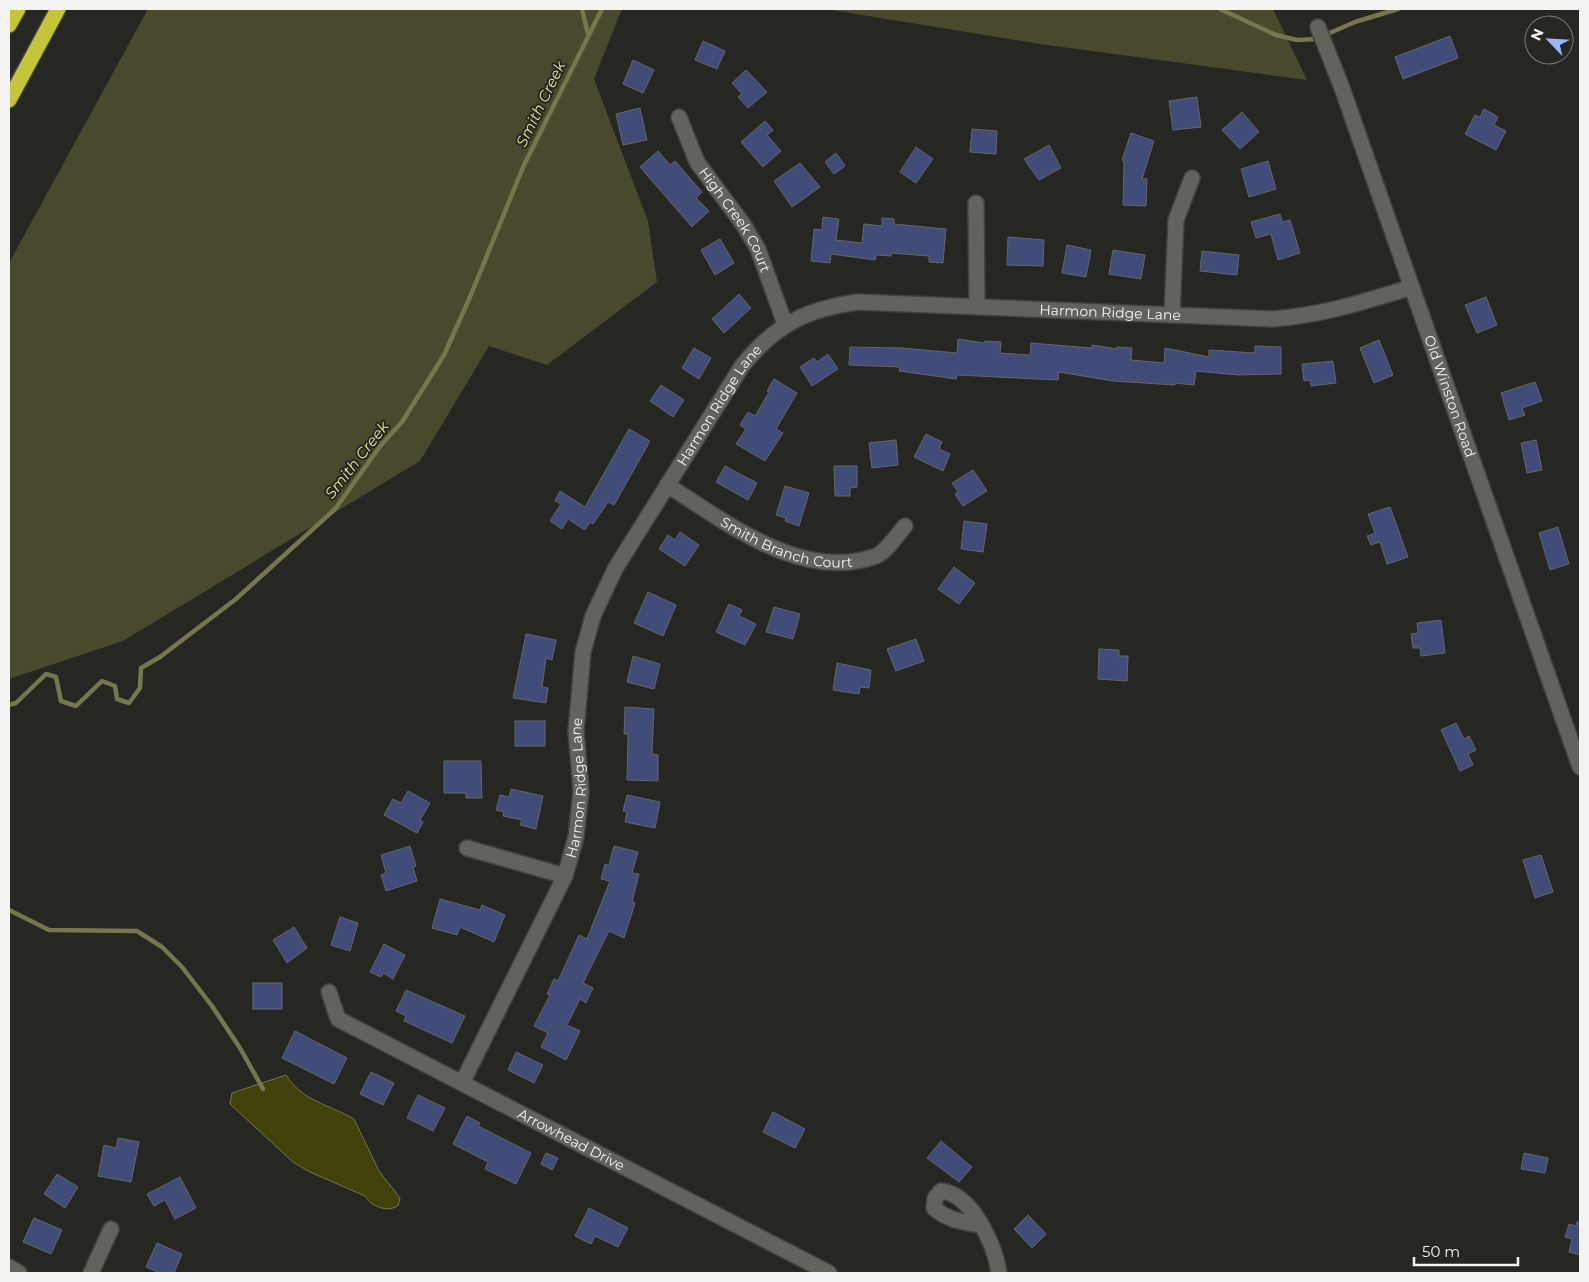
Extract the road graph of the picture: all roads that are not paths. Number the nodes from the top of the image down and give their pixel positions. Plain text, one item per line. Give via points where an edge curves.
1 (18, 9) edge
2 (58, 9) edge
3 (9, 25) edge
4 (1318, 27) dead end
5 (9, 100) edge
6 (679, 117) dead end
7 (1192, 178) dead end
8 (976, 203) dead end
9 (1412, 287) junction
10 (977, 307) junction
11 (1172, 315) junction
12 (785, 324) junction
13 (667, 485) junction
14 (905, 526) dead end
15 (1580, 767) edge
16 (467, 848) dead end
17 (565, 876) junction
18 (329, 992) dead end
19 (462, 1083) junction
20 (980, 1225) dead end
21 (111, 1229) dead end
22 (9, 1267) edge
23 (19, 1273) edge
24 (91, 1273) edge
25 (829, 1273) edge
26 (999, 1273) edge

1 - 3 highway
2 - 5 highway
4 - 9 street, Old Winston Road
6 - 12 street, High Creek Court via 697,162 758,249
7 - 11 street via 1176,220
8 - 10 street
9 - 11 street, Harmon Ridge Lane via 1342,309 1306,316 1273,319
9 - 15 street, Old Winston Road
10 - 11 street, Harmon Ridge Lane
10 - 12 street, Harmon Ridge Lane via 858,302 814,311
12 - 13 street, Harmon Ridge Lane via 742,366
13 - 14 street, Smith Branch Court via 759,542 784,553 810,559 852,560 878,555
13 - 17 street, Harmon Ridge Lane via 615,569 593,616 583,652 576,731 580,791 576,837
16 - 17 street
17 - 19 street, Harmon Ridge Lane
18 - 19 street, Arrowhead Drive via 338,1019
19 - 25 street, Arrowhead Drive
20 - 26 street via 992,1246
21 - 24 street
22 - 23 street

